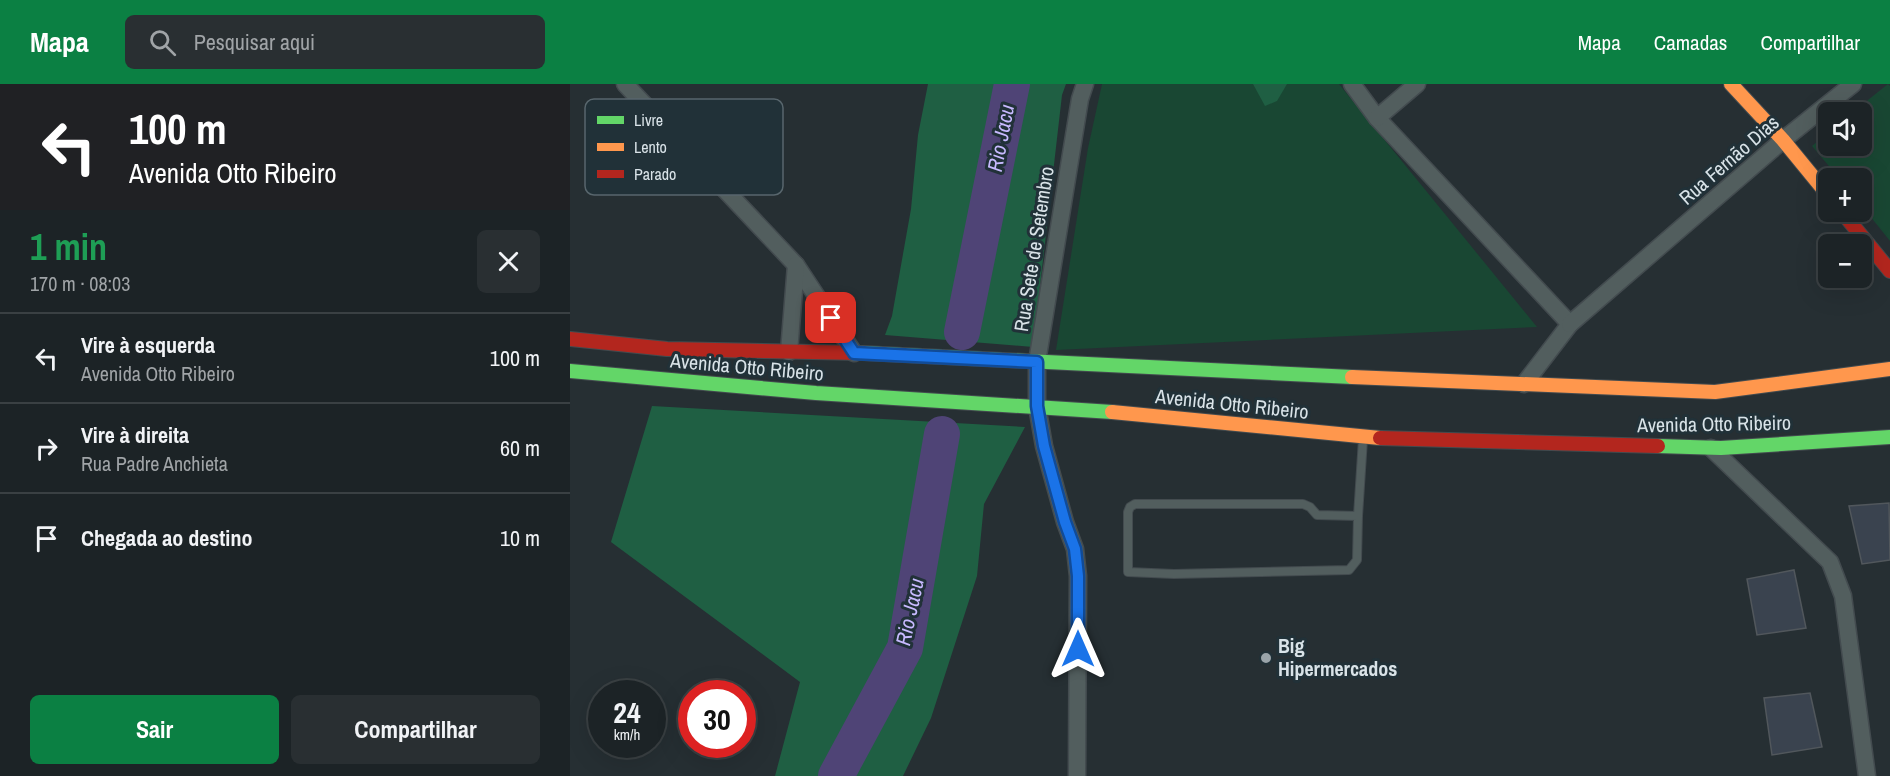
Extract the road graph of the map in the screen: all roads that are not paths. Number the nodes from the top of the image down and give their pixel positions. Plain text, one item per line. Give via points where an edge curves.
1 (625, 84) edge
2 (1085, 84) edge
3 (1352, 84) edge
4 (1417, 84) edge
5 (1731, 84) edge
6 (1853, 84) edge
7 (639, 99) edge
8 (1377, 118) junction
9 (1783, 140) junction
10 (1818, 183) edge
11 (730, 195) edge
12 (1850, 222) edge
13 (796, 265) junction
14 (1890, 270) edge
15 (1570, 324) junction
16 (570, 339) edge
17 (789, 352) junction
18 (854, 353) junction
19 (1037, 362) junction
20 (1890, 369) edge
21 (570, 371) edge
22 (1524, 384) junction
23 (1037, 406) junction
24 (1363, 437) junction
25 (1890, 437) edge
26 (1711, 448) junction
27 (1358, 516) junction
28 (1077, 776) edge
29 (1867, 776) edge

1 - 7 street
2 - 19 street, Rua Sete de Setembro
3 - 8 street
4 - 8 street
5 - 9 main road
6 - 9 street, Rua Fernão Dias
8 - 15 street
9 - 10 main road
9 - 15 street, Rua Fernão Dias
11 - 13 street
12 - 14 main road
13 - 17 street
13 - 18 street
15 - 22 street, Rua Fernão Dias
16 - 17 main road, Avenida Otto Ribeiro via 667,349
17 - 18 main road, Avenida Otto Ribeiro
18 - 19 main road, Avenida Otto Ribeiro
19 - 22 main road, Avenida Otto Ribeiro
19 - 23 street, Rua Sete de Setembro
20 - 22 main road, Avenida Otto Ribeiro via 1715,392
21 - 23 main road, Avenida Otto Ribeiro via 816,393
23 - 24 main road, Avenida Otto Ribeiro
23 - 28 street, Rua Sete de Setembro via 1044,446 1075,549 1078,576
24 - 26 main road, Avenida Otto Ribeiro
24 - 27 lane
25 - 26 main road, Avenida Otto Ribeiro
26 - 29 street via 1830,562 1843,596
27 - 27 lane via 1357,560 1349,570 1128,572 1128,512 1135,504 1303,504 1317,515

